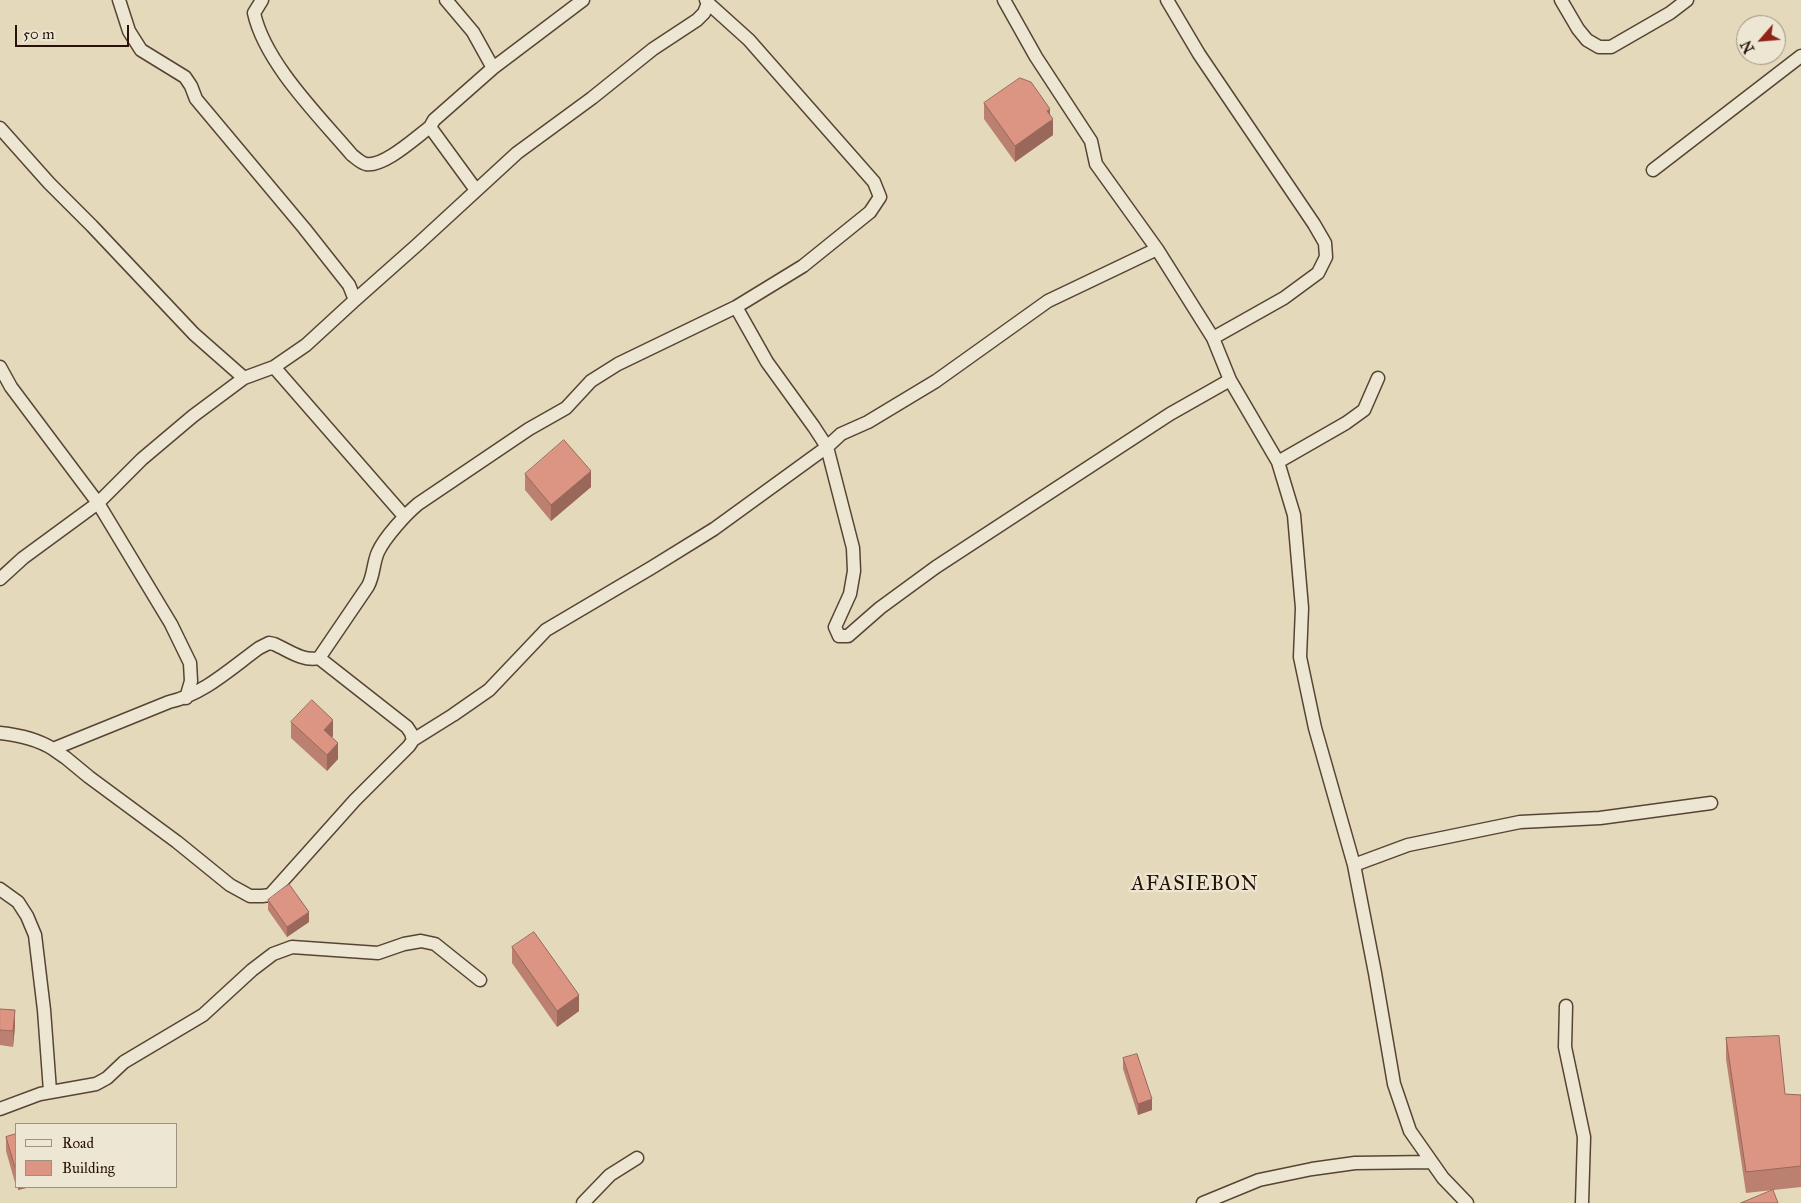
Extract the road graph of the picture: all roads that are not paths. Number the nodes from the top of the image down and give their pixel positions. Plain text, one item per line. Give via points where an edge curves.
1 (119, 0) edge
2 (262, 0) edge
3 (446, 0) edge
4 (583, 0) edge
5 (1004, 0) edge
6 (1167, 0) edge
7 (1561, 0) edge
8 (1687, 0) edge
9 (707, 2) edge
10 (1801, 56) edge
11 (494, 68) junction
12 (430, 127) junction
13 (0, 128) edge
14 (1653, 170) dead end
15 (476, 190) junction
16 (1157, 249) junction
17 (355, 300) junction
18 (736, 307) junction
19 (1212, 338) junction
20 (0, 367) edge
21 (274, 367) junction
22 (244, 378) junction
23 (1378, 378) dead end
24 (1230, 380) junction
25 (827, 447) junction
26 (1278, 462) junction
27 (98, 503) junction
28 (404, 516) junction
29 (0, 579) edge
30 (318, 658) junction
31 (186, 698) junction
32 (0, 733) edge
33 (413, 740) junction
34 (53, 749) junction
35 (1711, 803) dead end
36 (1354, 865) junction
37 (0, 889) edge
38 (480, 980) dead end
39 (1566, 1006) dead end
40 (50, 1092) junction
41 (0, 1109) edge
42 (637, 1158) dead end
43 (1432, 1162) junction
44 (583, 1203) edge
45 (1203, 1203) edge
46 (1467, 1203) edge
47 (1582, 1203) edge

1 - 17 street via 129,31 141,50 185,78 196,99 338,270
2 - 12 street via 254,13 265,44 291,82 352,155 363,163 383,161
3 - 11 street via 473,32
4 - 11 street
5 - 16 street via 1036,57 1091,141 1096,164
6 - 19 street via 1199,54 1314,224 1324,243 1326,258 1318,273 1284,298
7 - 8 street via 1578,29 1599,47 1611,46
9 - 15 street via 704,13 697,20 653,49 517,153
9 - 18 street via 749,40 874,182 880,197 870,212 803,266
10 - 14 street
11 - 12 street
12 - 15 street
13 - 22 street via 188,328
15 - 17 street
16 - 19 street
16 - 25 street via 1048,301 936,381 868,422 841,434
17 - 21 street via 306,345
18 - 25 street via 767,362
18 - 28 street via 618,364 591,381 566,408 456,477
19 - 24 street
20 - 27 street via 11,387
21 - 22 street
21 - 28 street
22 - 27 street via 193,416
23 - 26 street via 1364,410
24 - 25 street via 1154,424 936,567 844,637 838,636 835,628 850,594 853,548
24 - 26 street
25 - 33 street via 714,528 546,630 489,690
26 - 36 street via 1294,515 1302,608 1300,657 1315,728
27 - 29 street
27 - 31 street via 171,624 190,663 191,681
28 - 30 street via 378,553 368,586
30 - 31 street via 305,659 269,644
30 - 33 street via 406,727
31 - 34 street via 168,702
32 - 34 street via 42,742
33 - 34 street via 270,895 262,896 250,896 230,884
35 - 36 street via 1600,818 1520,822 1408,845
36 - 43 street via 1394,1084 1410,1131
37 - 40 street via 18,902 36,935
38 - 40 street via 435,944 421,941 378,953 292,947 273,954 204,1015 124,1062 107,1078 96,1084
39 - 47 street via 1565,1047 1584,1137
40 - 41 street
42 - 44 street via 610,1176
43 - 45 street via 1355,1163 1312,1169 1259,1180
43 - 46 street

